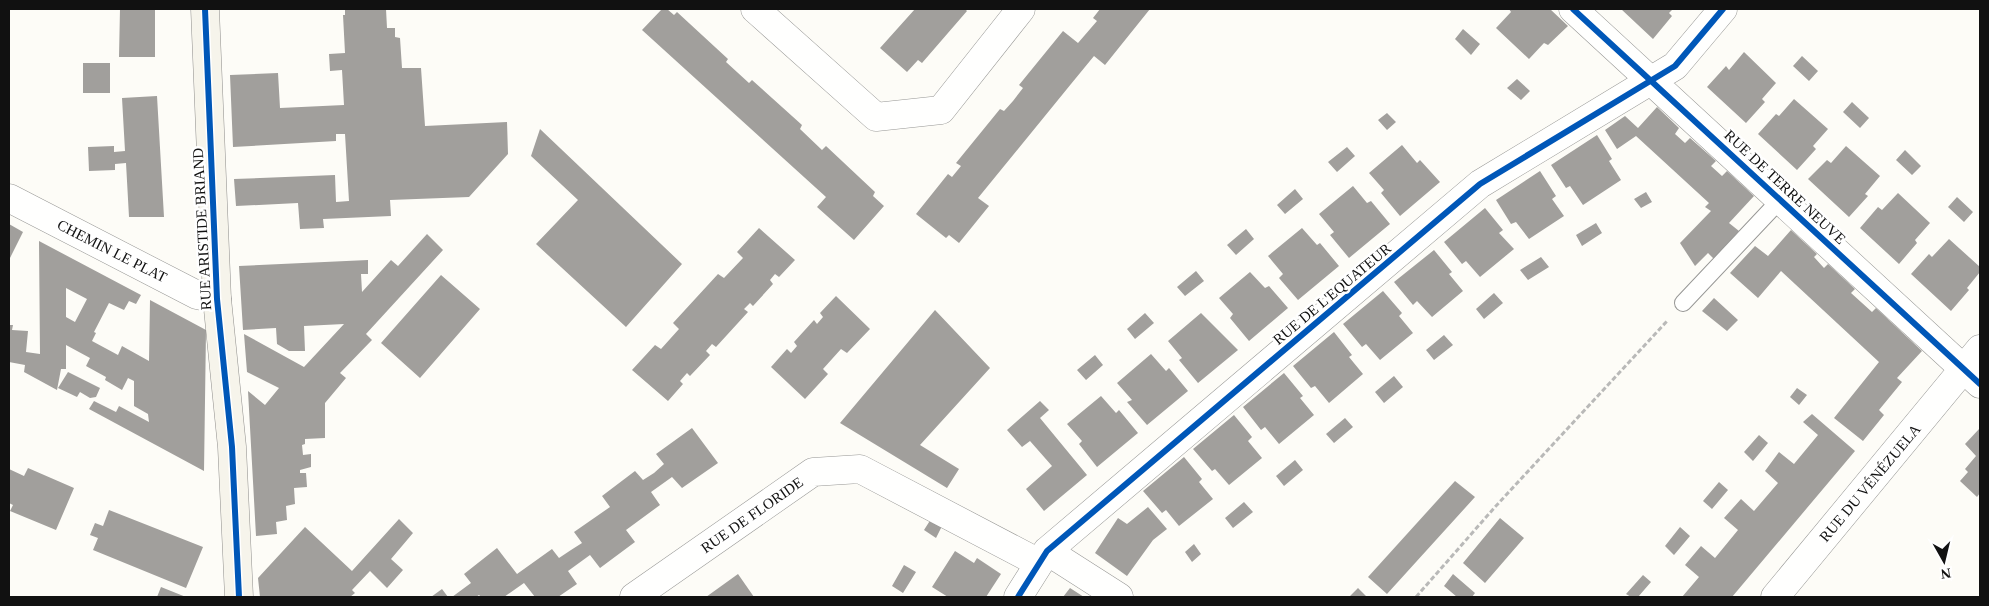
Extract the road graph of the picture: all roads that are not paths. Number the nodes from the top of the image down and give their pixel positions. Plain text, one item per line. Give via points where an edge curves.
1 (205, 9) edge
2 (755, 9) edge
3 (1021, 9) edge
4 (1572, 9) edge
5 (1723, 9) edge
6 (1650, 80) junction
7 (9, 198) edge
8 (1780, 200) junction
9 (217, 299) junction
10 (1683, 303) road end
11 (1975, 367) edge
12 (1043, 557) junction
13 (239, 597) edge
14 (634, 597) edge
15 (1018, 597) edge
16 (1119, 597) edge
17 (1775, 597) edge

1 - 9 street, RUE ARISTIDE BRIAND
2 - 3 street via 876,117 941,110
4 - 6 street, RUE DE TERRE NEUVE
5 - 6 street, RUE DE L'EQUATEUR via 1676,66
6 - 8 street, RUE DE TERRE NEUVE
6 - 12 street, RUE DE L'EQUATEUR via 1480,184
7 - 9 street, CHEMIN LE PLAT via 197,295
8 - 10 lane
8 - 11 street, RUE DE TERRE NEUVE
9 - 13 street, RUE ARISTIDE BRIAND via 232,447
11 - 17 street, RUE DU VÉNÉZUELA
12 - 14 street, RUE DE FLORIDE via 860,469 812,472
12 - 15 street, RUE DE L'EQUATEUR
12 - 16 street, RUE DE FLORIDE

